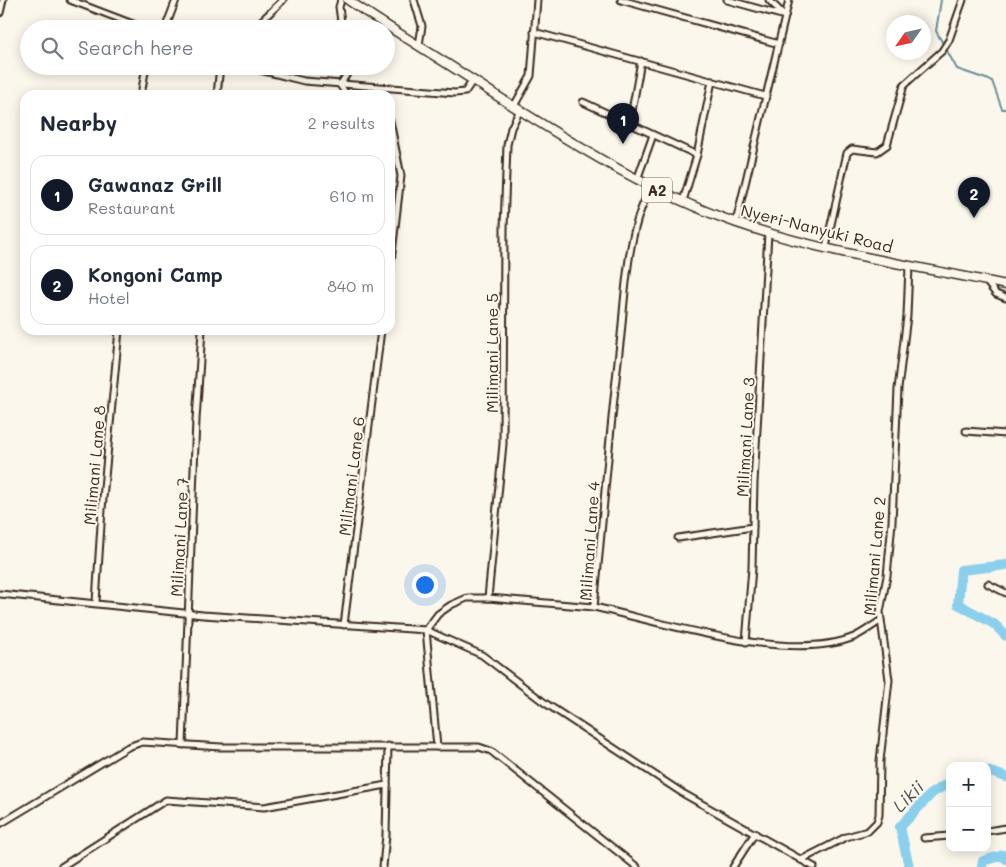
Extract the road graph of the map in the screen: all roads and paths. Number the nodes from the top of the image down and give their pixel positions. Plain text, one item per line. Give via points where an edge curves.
1 (3, 0) edge
2 (70, 0) edge
3 (176, 0) edge
4 (283, 0) edge
5 (341, 0) edge
6 (348, 0) edge
7 (414, 0) edge
8 (537, 0) edge
9 (621, 0) edge
10 (727, 0) edge
11 (769, 0) edge
12 (789, 0) edge
13 (963, 0) edge
14 (0, 13) edge
15 (785, 16) junction
16 (122, 20) edge
17 (168, 20) edge
18 (262, 20) edge
19 (341, 20) edge
20 (380, 20) edge
21 (395, 30) edge
22 (534, 32) junction
23 (780, 44) junction
24 (419, 45) junction
25 (641, 61) junction
26 (145, 75) edge
27 (219, 75) edge
28 (275, 75) edge
29 (346, 75) edge
30 (473, 80) junction
31 (712, 81) junction
32 (340, 85) junction
33 (143, 90) edge
34 (218, 90) edge
35 (344, 90) edge
36 (765, 96) junction
37 (583, 102) dead end
38 (517, 108) junction
39 (630, 122) junction
40 (653, 135) junction
41 (395, 146) edge
42 (697, 155) junction
43 (637, 180) junction
44 (652, 188) junction
45 (683, 201) junction
46 (736, 222) junction
47 (395, 227) edge
48 (768, 233) junction
49 (826, 247) junction
50 (909, 266) junction
51 (986, 280) junction
52 (1006, 285) edge
53 (1006, 298) edge
54 (119, 335) edge
55 (202, 335) edge
56 (380, 335) edge
57 (966, 431) dead end
58 (1006, 434) edge
59 (753, 527) junction
60 (678, 538) dead end
61 (988, 584) dead end
62 (1006, 593) edge
63 (0, 594) edge
64 (488, 598) junction
65 (96, 602) junction
66 (594, 607) junction
67 (188, 612) junction
68 (880, 621) junction
69 (344, 625) junction
70 (426, 630) junction
71 (746, 642) junction
72 (183, 745) junction
73 (388, 746) junction
74 (437, 747) junction
75 (387, 785) junction
76 (0, 824) edge
77 (1006, 828) edge
78 (991, 830) edge
79 (755, 833) junction
80 (946, 836) edge
81 (924, 838) dead end
82 (802, 860) junction
83 (61, 867) edge
84 (383, 867) edge
85 (637, 867) edge
86 (732, 867) edge
87 (814, 867) edge

1 - 14 street
2 - 16 street
3 - 17 street
4 - 18 street
5 - 19 street
6 - 20 highway, Nyeri-Nanyuki Road / A2
7 - 24 street via 422,26
8 - 22 street, Milimani Lane 5
9 - 23 street
10 - 15 street
11 - 15 street
12 - 15 street
13 - 49 street via 942,51 904,85 887,145 877,152 852,149 847,153
15 - 23 street
21 - 24 highway, Nyeri-Nanyuki Road / A2
22 - 25 street
22 - 38 street, Milimani Lane 5 via 531,76
23 - 36 street
24 - 30 highway, Nyeri-Nanyuki Road / A2
25 - 31 street
25 - 39 street
26 - 33 street
27 - 34 street
28 - 32 street
29 - 32 street
30 - 32 street via 467,90 459,94
30 - 38 highway, Nyeri-Nanyuki Road / A2
31 - 36 street
31 - 42 street
32 - 35 street
36 - 46 street
37 - 39 street
38 - 43 highway, Nyeri-Nanyuki Road / A2
38 - 64 street, Milimani Lane 5 via 507,146 503,444
39 - 40 street
40 - 42 street
40 - 43 street
41 - 47 street via 401,176
42 - 45 street
43 - 44 highway, Nyeri-Nanyuki Road / A2
44 - 45 highway, Nyeri-Nanyuki Road / A2
44 - 66 street, Milimani Lane 4 via 644,202 628,263
45 - 46 highway, Nyeri-Nanyuki Road / A2
46 - 48 highway, Nyeri-Nanyuki Road / A2
48 - 49 highway, Nyeri-Nanyuki Road / A2
48 - 59 street, Milimani Lane 3
49 - 50 highway, Nyeri-Nanyuki Road / A2
50 - 51 highway, Nyeri-Nanyuki Road / A2
50 - 68 street, Milimani Lane 2 via 898,389 892,522
51 - 52 highway, Nyeri-Nanyuki Road / A2
51 - 53 street via 996,294
54 - 65 street, Milimani Lane 8
55 - 67 street, Milimani Lane 7
56 - 69 street, Milimani Lane 6
57 - 58 street
59 - 60 street
59 - 71 street, Milimani Lane 3
61 - 62 street
63 - 65 street
64 - 66 street
64 - 70 street via 467,598 451,605 438,614
65 - 67 street
66 - 71 street, Milimani Lane 4
67 - 69 street
67 - 72 street, Milimani Lane 7
68 - 71 street, Milimani Lane 4 via 854,637 824,644
68 - 82 street, Milimani Lane 2 via 889,680 877,822 868,831 846,837
69 - 70 street
70 - 74 street
70 - 79 street via 482,655 545,703 684,794
72 - 73 street
72 - 76 street via 134,744
73 - 74 street
73 - 75 street
74 - 85 street via 479,747 491,751
75 - 83 street via 255,808 166,800
75 - 84 street
77 - 78 street
79 - 82 street
79 - 86 street
80 - 81 street
82 - 87 street

